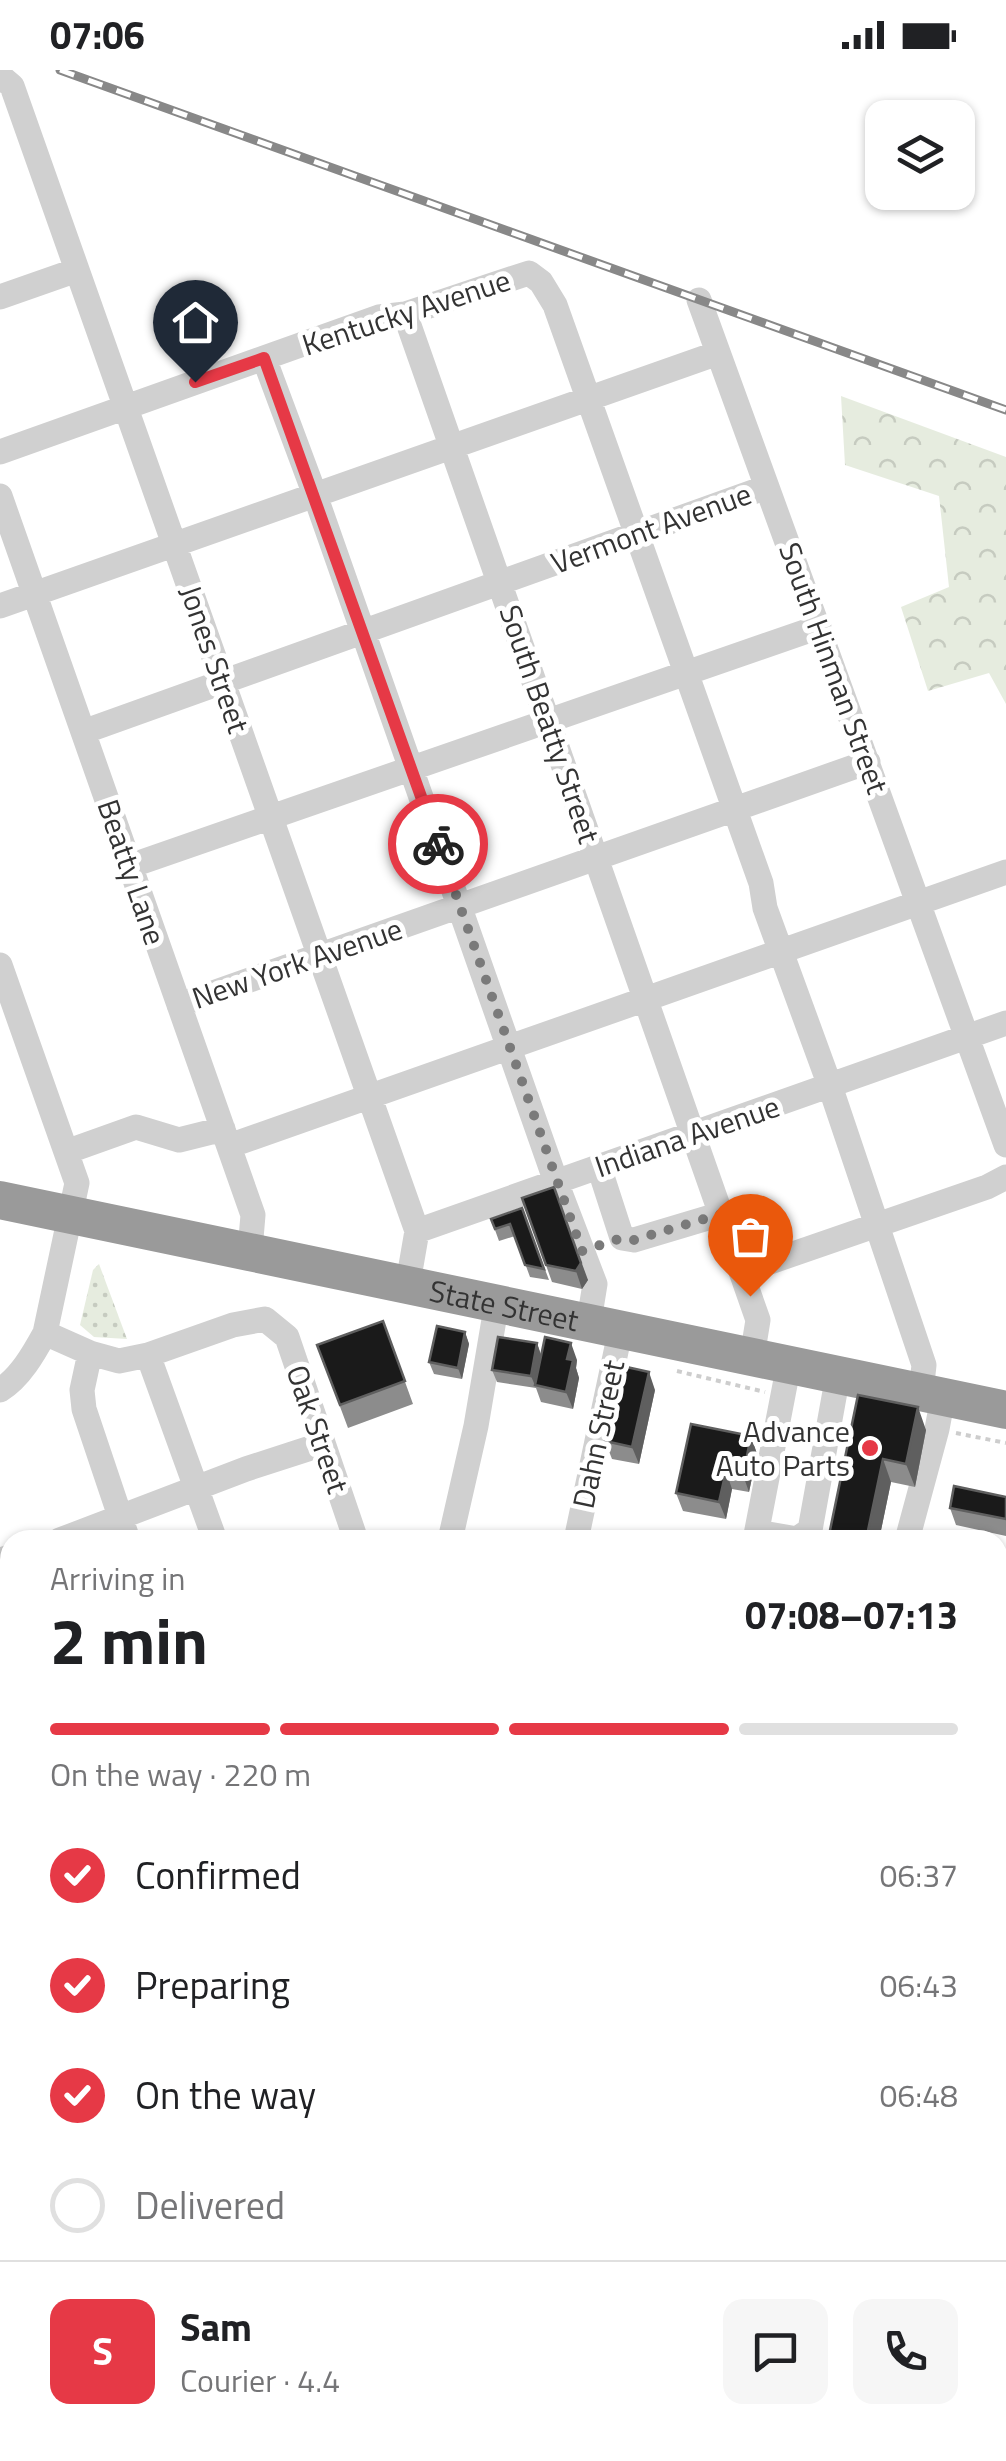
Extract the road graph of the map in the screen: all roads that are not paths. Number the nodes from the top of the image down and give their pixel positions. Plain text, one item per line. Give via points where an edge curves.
1 (6, 81) edge
2 (77, 270) junction
3 (0, 297) edge
4 (698, 300) dead end
5 (405, 314) junction
6 (718, 354) junction
7 (264, 358) junction
8 (589, 399) junction
9 (126, 406) junction
10 (452, 447) junction
11 (0, 452) edge
12 (767, 487) junction
13 (316, 495) junction
14 (0, 496) edge
15 (636, 534) junction
16 (174, 545) junction
17 (500, 582) junction
18 (34, 594) junction
19 (0, 606) edge
20 (819, 626) junction
21 (363, 632) junction
22 (686, 673) junction
23 (223, 682) junction
24 (549, 721) junction
25 (83, 732) junction
26 (868, 762) junction
27 (412, 768) junction
28 (734, 809) junction
29 (271, 818) junction
30 (596, 858) junction
31 (130, 866) junction
32 (1006, 872) edge
33 (920, 902) junction
34 (460, 906) junction
35 (782, 950) junction
36 (320, 955) junction
37 (0, 965) edge
38 (646, 998) junction
39 (179, 1005) junction
40 (1006, 1023) edge
41 (969, 1037) junction
42 (510, 1046) junction
43 (830, 1086) junction
44 (370, 1097) junction
45 (694, 1134) junction
46 (226, 1138) junction
47 (1006, 1145) edge
48 (66, 1152) junction
49 (599, 1168) junction
50 (1006, 1177) edge
51 (556, 1182) junction
52 (0, 1200) edge
53 (71, 1213) junction
54 (721, 1214) junction
55 (878, 1225) junction
56 (417, 1231) junction
57 (622, 1238) junction
58 (250, 1250) junction
59 (582, 1251) junction
60 (741, 1272) junction
61 (408, 1283) junction
62 (497, 1302) junction
63 (605, 1325) junction
64 (45, 1333) junction
65 (90, 1353) junction
66 (148, 1355) junction
67 (770, 1361) junction
68 (838, 1375) junction
69 (0, 1390) edge
70 (932, 1395) junction
71 (1006, 1410) edge
72 (323, 1444) junction
73 (194, 1490) junction
74 (124, 1530) edge
75 (211, 1530) edge
76 (353, 1530) edge
77 (452, 1530) edge
78 (577, 1530) edge
79 (756, 1530) edge
80 (810, 1530) edge
81 (910, 1530) edge

1 - 2 street, Jones Street
2 - 3 street
2 - 9 street, Jones Street
4 - 6 street, South Hinman Street
5 - 7 street, Kentucky Avenue via 378,317
5 - 8 street, Kentucky Avenue via 530,273 555,305
5 - 10 street, South Beatty Street
6 - 8 street
6 - 12 street, South Hinman Street
7 - 9 street, Kentucky Avenue
7 - 13 street, Dahn Street
8 - 10 street
8 - 15 street
9 - 11 street, Kentucky Avenue
9 - 16 street, Jones Street
10 - 13 street
10 - 17 street, South Beatty Street
12 - 15 street, Vermont Avenue
12 - 20 street, South Hinman Street
13 - 16 street
13 - 21 street, Dahn Street
14 - 18 street, Beatty Lane
15 - 17 street, Vermont Avenue
15 - 22 street
16 - 18 street
16 - 23 street, Jones Street
17 - 21 street, Vermont Avenue
17 - 24 street, South Beatty Street
18 - 19 street
18 - 25 street, Beatty Lane
20 - 22 street
20 - 26 street, South Hinman Street
21 - 23 street, Vermont Avenue
21 - 27 street, Dahn Street
22 - 24 street
22 - 28 street
23 - 25 street, Vermont Avenue
23 - 29 street, Jones Street
24 - 27 street
24 - 30 street, South Beatty Street
25 - 31 street, Beatty Lane
26 - 28 street, New York Avenue
26 - 33 street, South Hinman Street
27 - 29 street
27 - 34 street, Dahn Street
28 - 30 street, New York Avenue
28 - 35 street
29 - 31 street
29 - 36 street, Jones Street
30 - 34 street, New York Avenue
30 - 38 street, South Beatty Street
31 - 39 street, Beatty Lane
32 - 33 street
33 - 35 street
33 - 41 street, South Hinman Street
34 - 36 street, New York Avenue
34 - 42 street, Dahn Street
35 - 38 street
35 - 43 street
36 - 39 street, New York Avenue
36 - 44 street, Jones Street
37 - 48 street
38 - 42 street
38 - 45 street, South Beatty Street
39 - 46 street, Beatty Lane
40 - 41 street, Indiana Avenue
41 - 43 street, Indiana Avenue
41 - 47 street, South Hinman Street
42 - 44 street
42 - 51 street, Dahn Street
43 - 45 street, Indiana Avenue
43 - 55 street
44 - 46 street
44 - 56 street, Jones Street
45 - 49 street, Indiana Avenue
45 - 54 street, South Beatty Street
46 - 48 street via 179,1140 136,1127
46 - 58 street, Beatty Lane via 253,1216
48 - 53 street via 77,1184
49 - 51 street, Indiana Avenue
49 - 57 street
50 - 55 street
51 - 56 street, Indiana Avenue
51 - 59 street, Dahn Street
52 - 53 highway, State Street
53 - 58 highway, State Street
53 - 64 street
54 - 57 street
54 - 60 street, South Beatty Street
55 - 60 street
55 - 70 street
56 - 61 street
57 - 59 street
58 - 61 highway, State Street
59 - 63 street, Dahn Street
60 - 67 street, South Beatty Street
61 - 62 highway, State Street
62 - 63 highway, State Street
62 - 77 street
63 - 67 highway, State Street
63 - 78 street, Dahn Street
64 - 65 street, Oak Street
64 - 69 street
65 - 66 street, Oak Street via 119,1360
65 - 74 street via 84,1409
66 - 72 street, Oak Street via 265,1320 287,1337
66 - 73 street
67 - 68 highway, State Street
67 - 79 street, South Beatty Street
68 - 70 highway, State Street
68 - 80 street
70 - 71 highway, State Street
70 - 81 street via 938,1429
72 - 73 street
72 - 76 street, Oak Street
73 - 74 street
73 - 75 street

